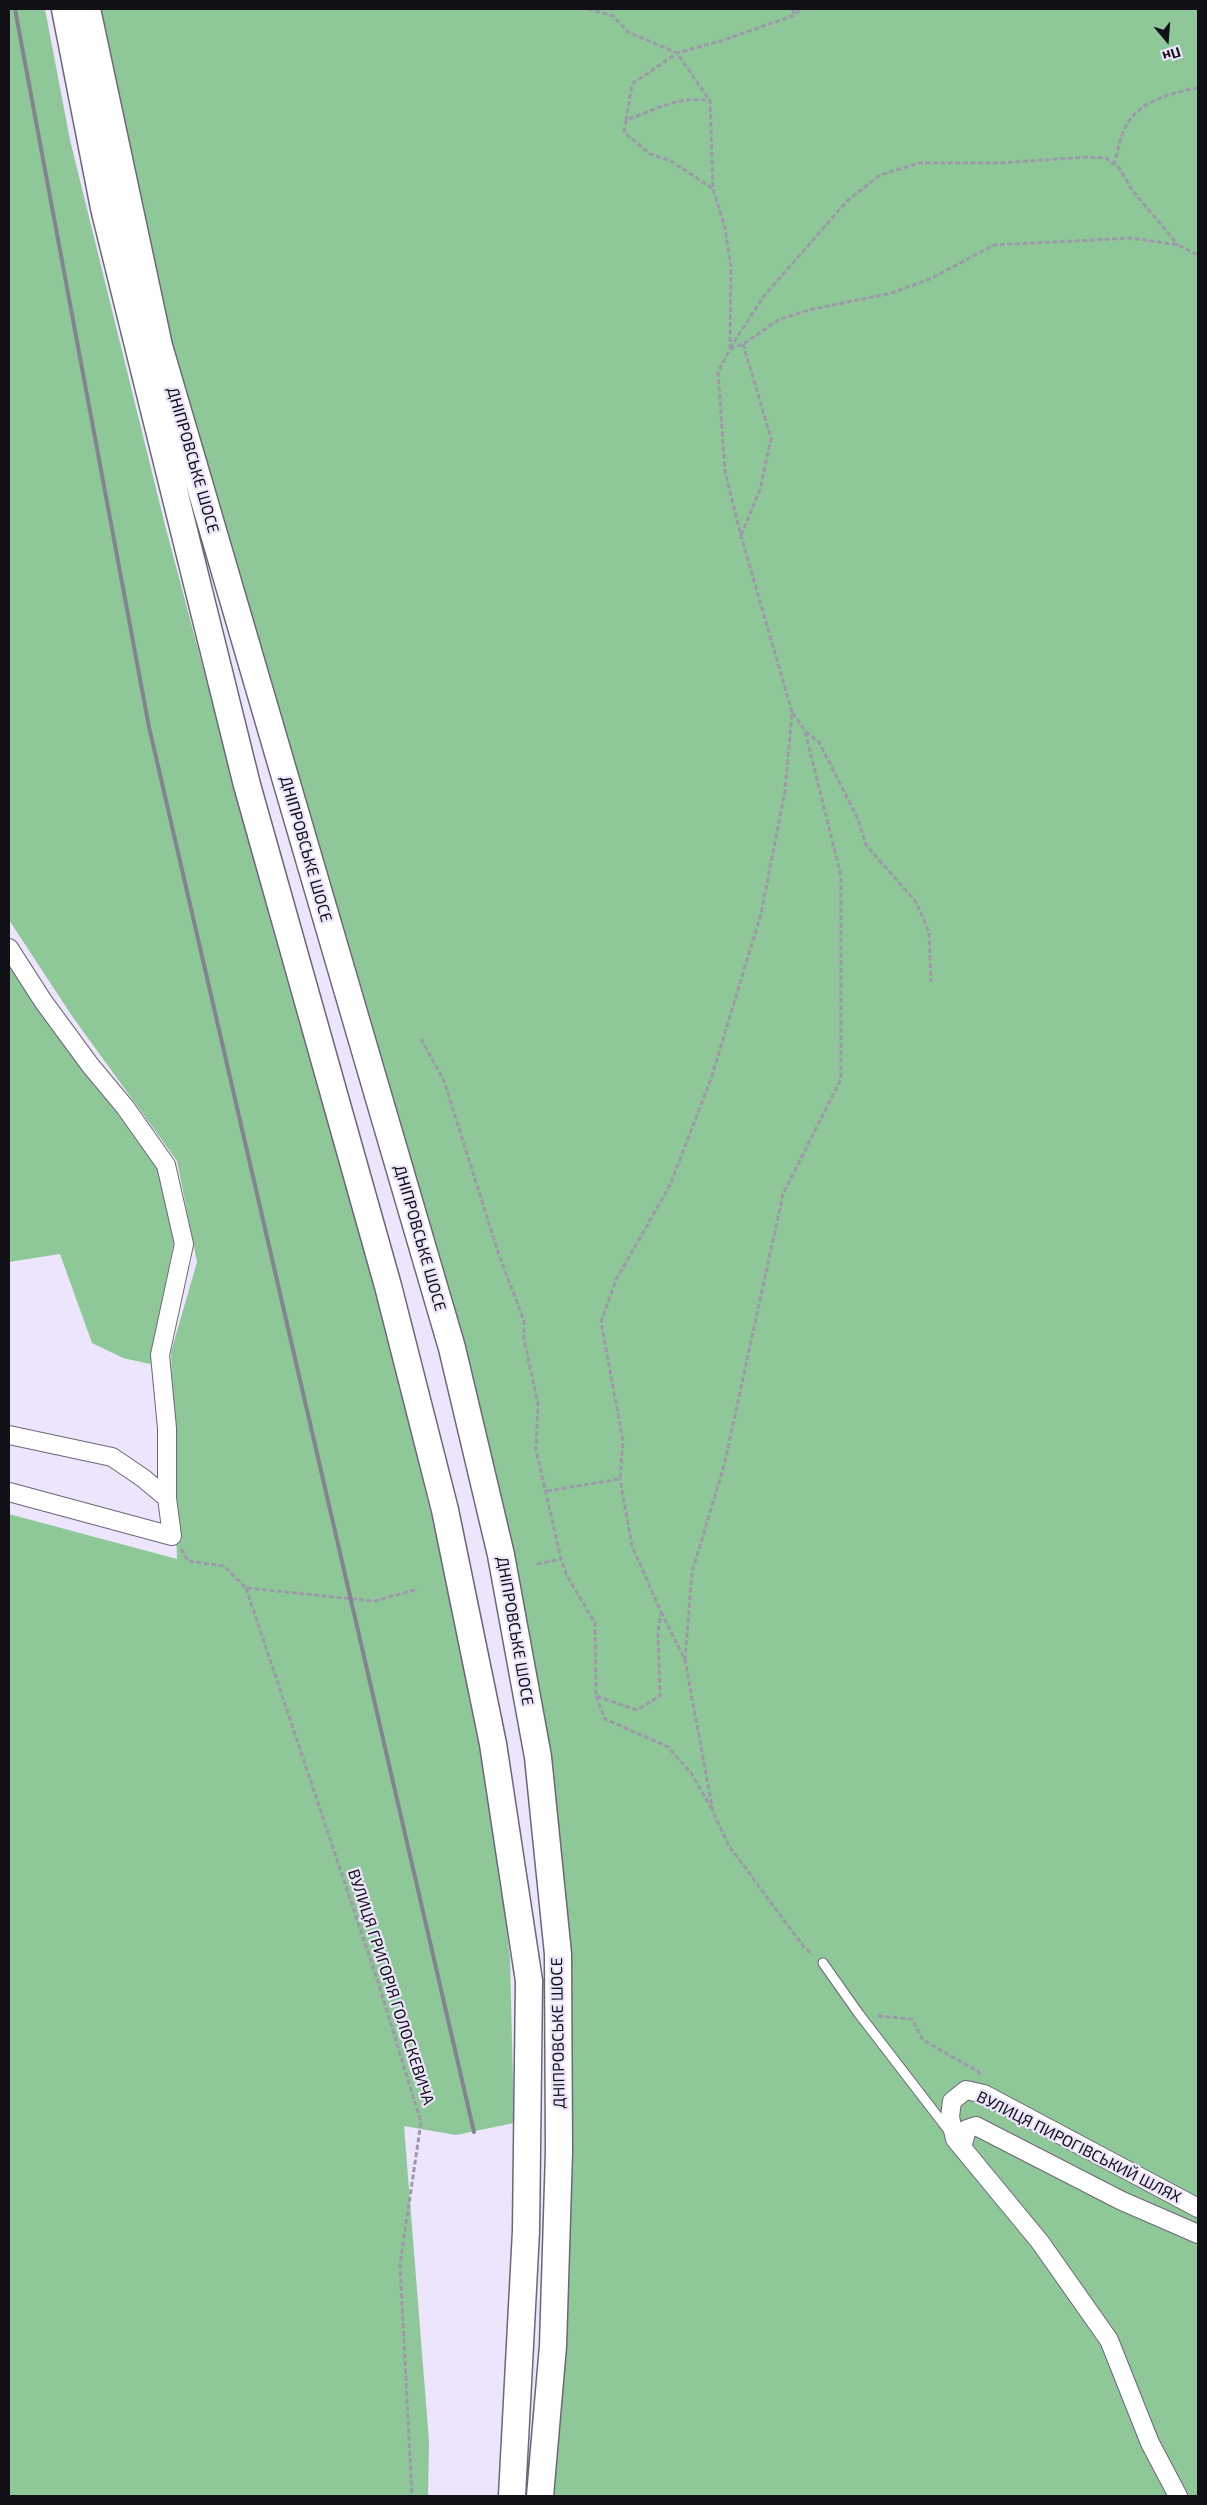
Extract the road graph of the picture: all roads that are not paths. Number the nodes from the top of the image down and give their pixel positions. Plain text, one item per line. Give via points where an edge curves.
1 (65, 9) edge
2 (87, 9) edge
3 (9, 948) edge
4 (9, 1435) edge
5 (9, 1492) edge
6 (167, 1498) junction
7 (823, 1962) road end
8 (958, 2144) junction
9 (1198, 2208) edge
10 (1198, 2234) edge
11 (512, 2496) edge
12 (540, 2496) edge
13 (1178, 2496) edge

1 - 11 main road, ДНІПРОВСЬКЕ ШОСЕ via 104,208 247,785 396,1314 445,1510 493,1744 529,1981 526,2231
2 - 12 main road, ДНІПРОВСЬКЕ ШОСЕ via 159,346 452,1348 502,1555 538,1756 558,1954 559,2152 553,2346
3 - 6 street via 43,1001 166,1164 184,1244 160,1355 167,1428
4 - 6 street via 112,1457
5 - 6 street via 172,1536
7 - 8 lane
8 - 9 street, ВУЛИЦЯ ПИРОГІВСЬКИЙ ШЛЯХ via 950,2117 952,2101 966,2090 984,2094
8 - 10 street, ВУЛИЦЯ ПИРОГІВСЬКИЙ ШЛЯХ via 967,2129 976,2126 1122,2201
8 - 13 street, ВУЛИЦЯ ПИРОГІВСЬКИЙ ШЛЯХ via 1040,2242 1109,2340 1150,2443

